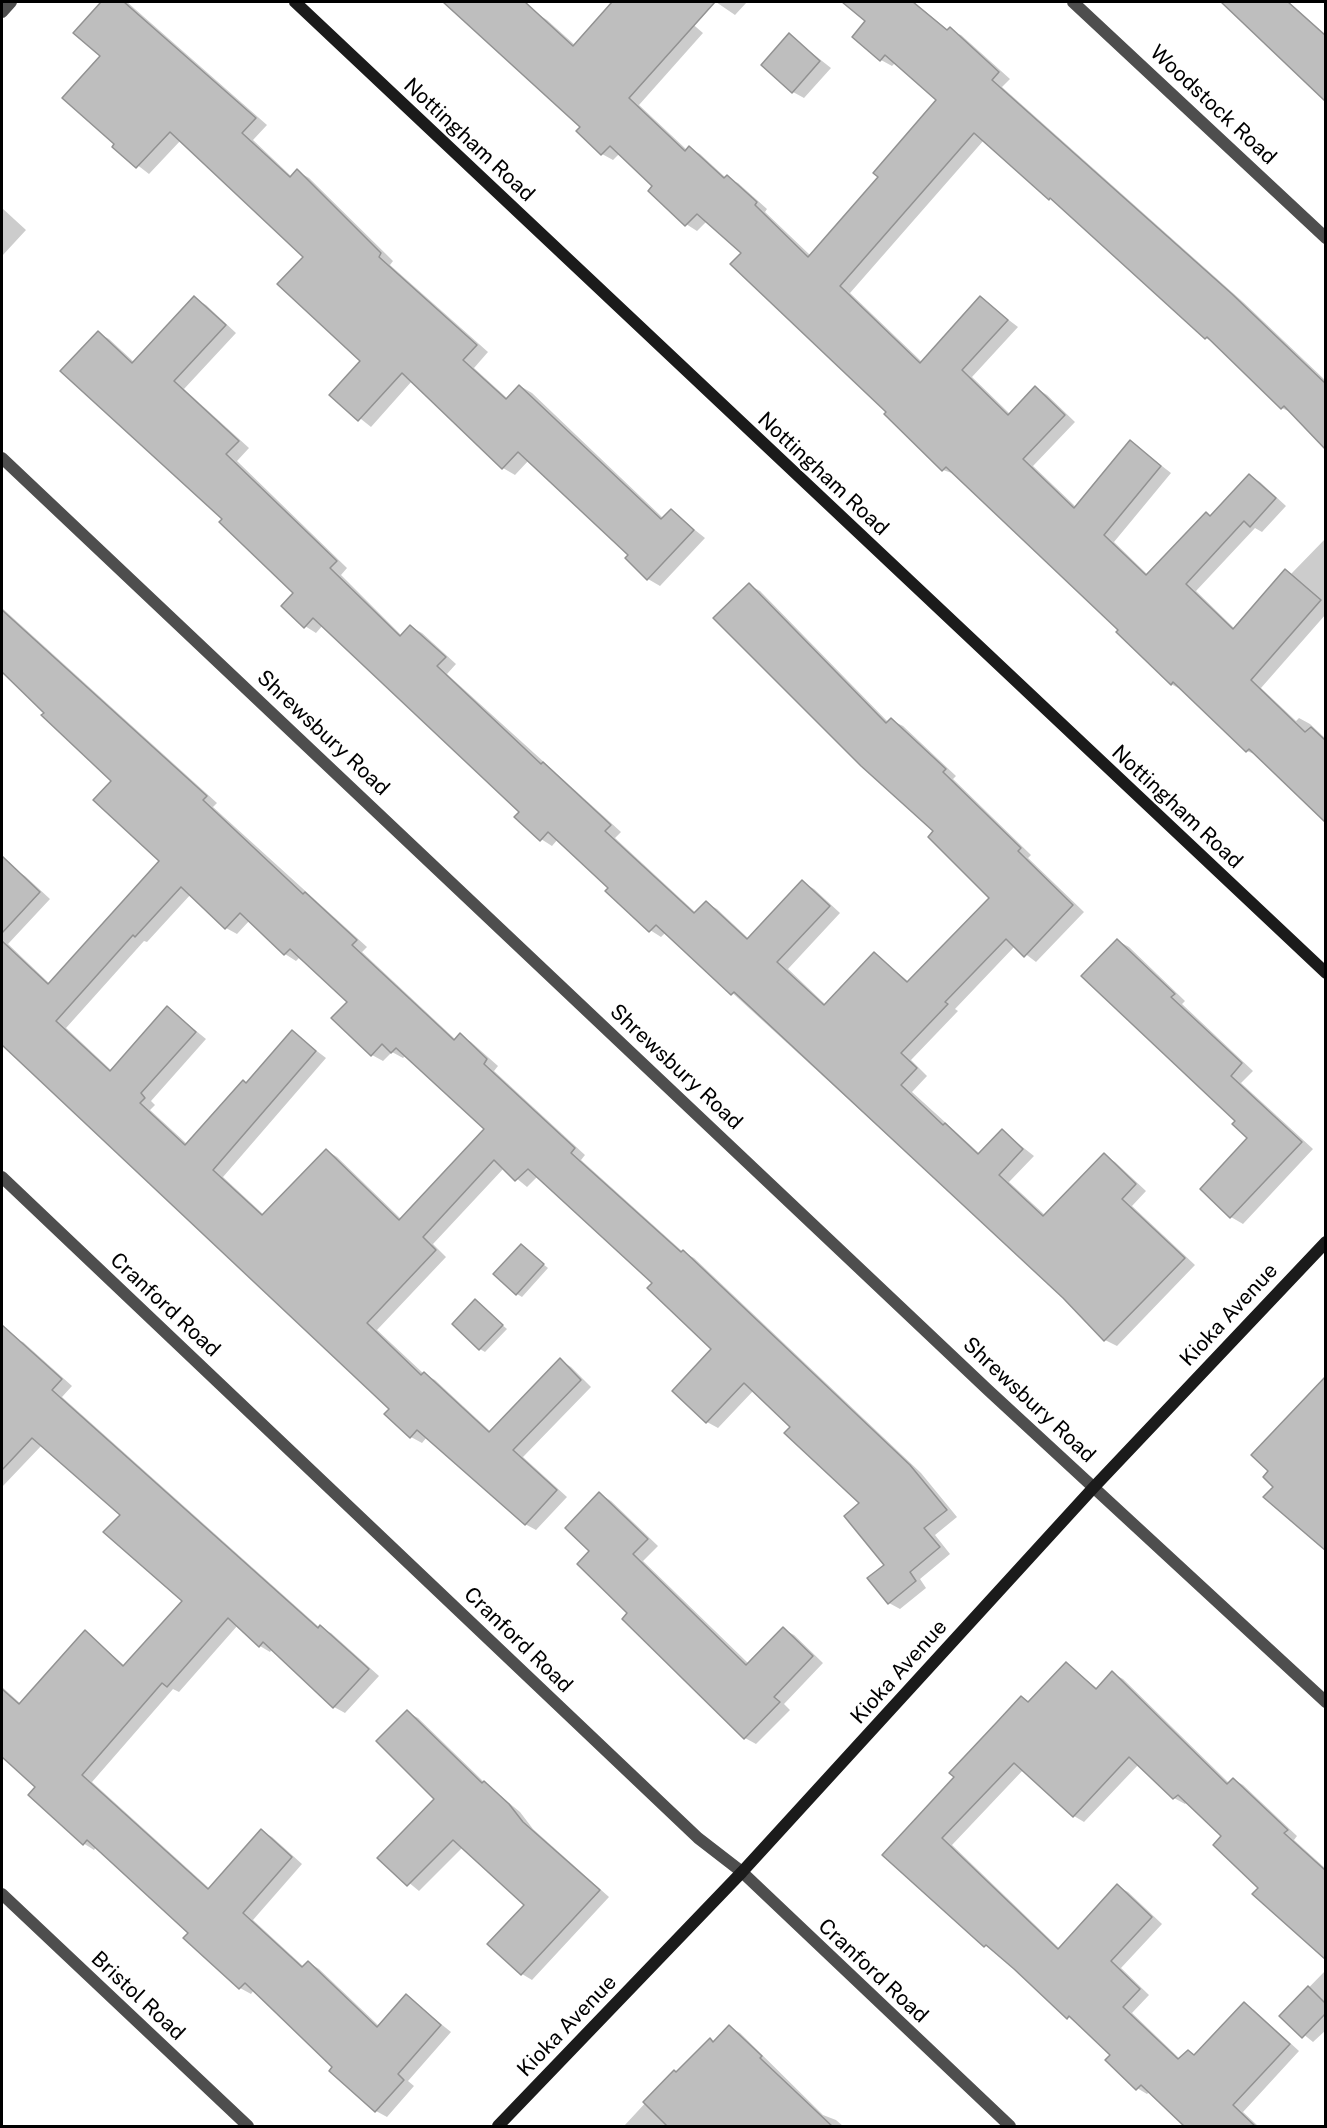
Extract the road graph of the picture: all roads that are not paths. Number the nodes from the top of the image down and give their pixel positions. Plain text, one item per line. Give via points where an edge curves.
1 (11, 2) edge
2 (295, 2) edge
3 (1073, 2) edge
4 (2, 12) edge
5 (1326, 238) edge
6 (2, 458) edge
7 (1326, 973) edge
8 (2, 1177) edge
9 (1326, 1242) edge
10 (1094, 1487) junction
11 (1326, 1702) edge
12 (742, 1872) junction
13 (2, 1894) edge
14 (248, 2127) edge
15 (498, 2127) edge
16 (1010, 2127) edge

1 - 4 street
2 - 7 street, Nottingham Road
3 - 5 street, Woodstock Road
6 - 10 street, Shrewsbury Road
8 - 12 street, Cranford Road via 698,1838
9 - 10 street, Kioka Avenue
10 - 11 street, Shrewsbury Road
10 - 12 street, Kioka Avenue
12 - 15 street, Kioka Avenue
12 - 16 street, Cranford Road
13 - 14 street, Bristol Road

